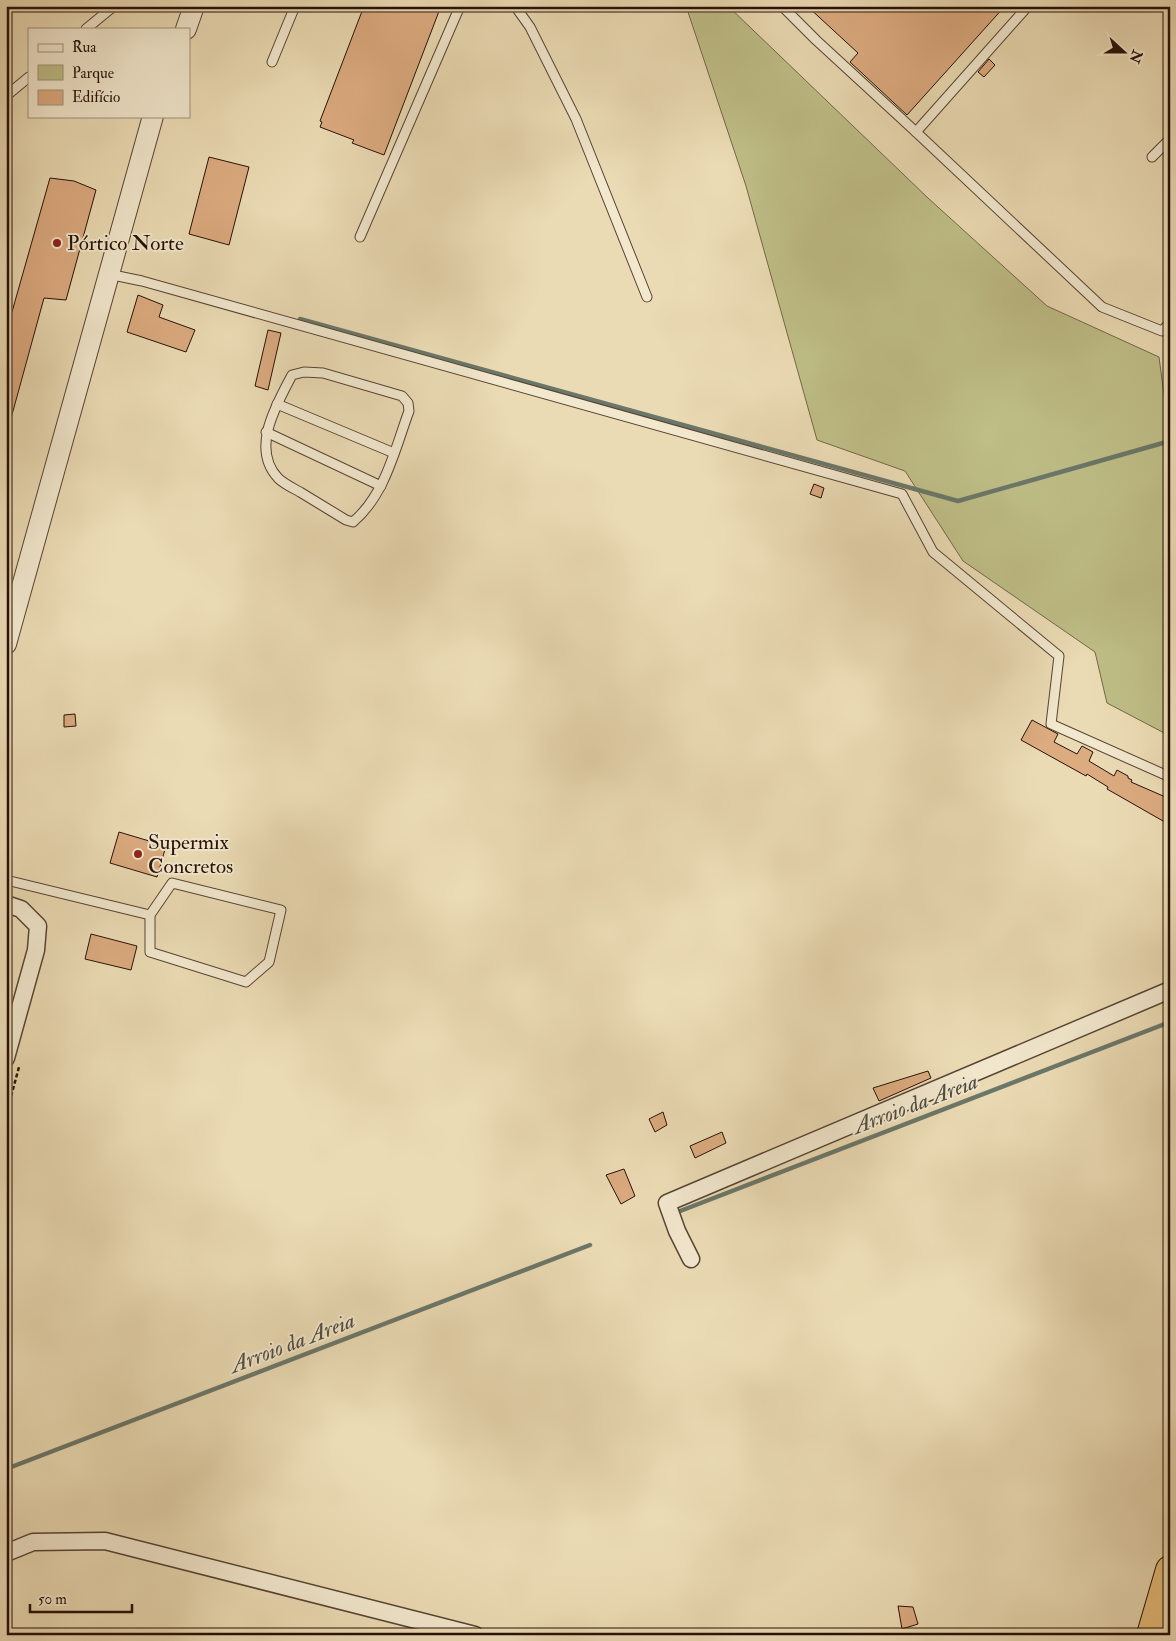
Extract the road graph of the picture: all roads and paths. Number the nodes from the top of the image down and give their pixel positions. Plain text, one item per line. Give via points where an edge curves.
1 (114, 6) edge
2 (180, 6) edge
3 (194, 6) edge
4 (295, 6) edge
5 (460, 6) edge
6 (514, 6) edge
7 (782, 6) edge
8 (1028, 6) edge
9 (87, 28) edge
10 (175, 28) edge
11 (186, 28) edge
12 (272, 62) dead end
13 (28, 78) edge
14 (6, 96) edge
15 (152, 118) edge
16 (916, 132) junction
17 (1170, 139) edge
18 (1152, 157) dead end
19 (360, 237) dead end
20 (108, 274) junction
21 (647, 297) dead end
22 (1170, 323) edge
23 (277, 404) junction
24 (266, 432) junction
25 (394, 453) junction
26 (381, 486) junction
27 (6, 644) edge
28 (1170, 777) edge
29 (6, 880) edge
30 (6, 904) edge
31 (150, 915) junction
32 (1170, 990) edge
33 (6, 1058) edge
34 (691, 1259) dead end
35 (6, 1554) edge
36 (1170, 1570) edge
37 (475, 1635) edge
38 (1151, 1635) edge

1 - 9 lane
2 - 10 street
3 - 11 street
4 - 12 lane
5 - 19 lane
6 - 21 lane via 530,28 576,119
7 - 16 lane
8 - 16 lane
13 - 14 lane
15 - 20 street
16 - 22 lane via 1102,307 1162,331
17 - 18 lane
20 - 27 street
20 - 28 lane via 902,494 933,552 1059,656 1051,724
23 - 24 lane
23 - 25 lane
23 - 25 lane via 292,375 304,372 323,373 402,396 409,411
24 - 26 lane
24 - 26 lane via 270,468 279,479 346,520 353,522 362,515
25 - 26 lane
29 - 31 lane
30 - 33 street via 21,909 38,926 36,950
31 - 31 lane via 150,952 246,982 269,962 281,910 172,883
32 - 34 street via 667,1203
35 - 37 street via 33,1542 105,1541
36 - 38 highway

